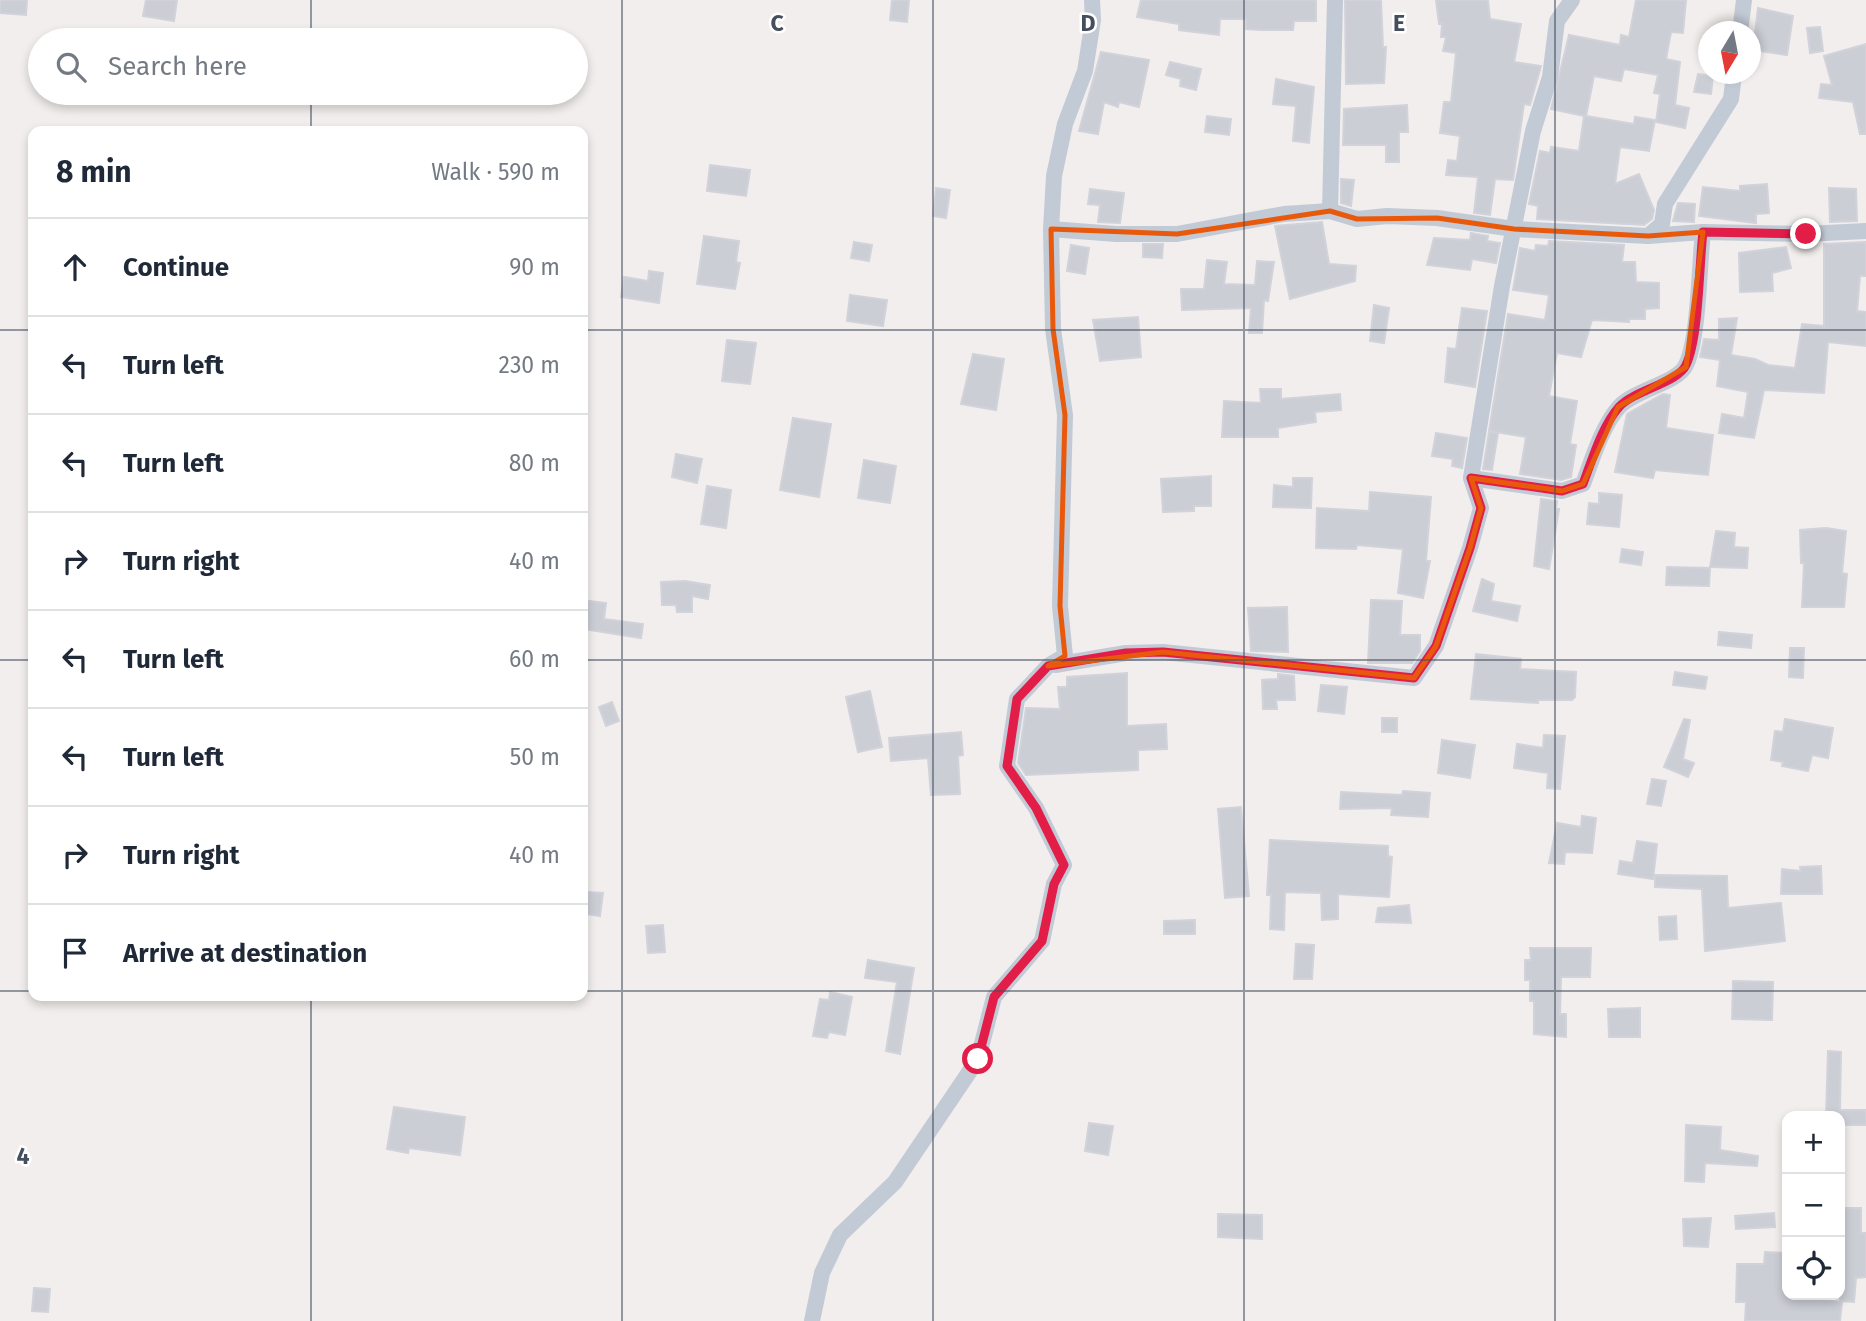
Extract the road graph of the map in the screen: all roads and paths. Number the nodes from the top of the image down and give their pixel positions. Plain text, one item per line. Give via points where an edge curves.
1 (1092, 0) edge
2 (1335, 0) edge
3 (1572, 0) edge
4 (1744, 0) edge
5 (1741, 21) edge
6 (1733, 84) edge
7 (1330, 211) junction
8 (1051, 229) junction
9 (1514, 229) junction
10 (1866, 231) edge
11 (1703, 232) junction
12 (1648, 236) junction
13 (1471, 478) junction
14 (1048, 666) junction
15 (812, 1321) edge

1 - 8 street via 1085,71 1065,124 1054,176
2 - 7 street
3 - 9 street via 1557,21 1550,77 1533,131
4 - 5 street
6 - 12 street via 1731,99 1665,204 1662,224
7 - 8 street via 1283,214 1177,234
7 - 9 street via 1357,219 1437,218
8 - 14 street via 1053,328 1065,415 1060,606 1065,656
9 - 12 street
9 - 13 street
10 - 11 street
11 - 12 street
11 - 13 street via 1695,334 1686,366 1618,407 1583,484 1562,491
13 - 14 street via 1481,508 1470,548 1436,646 1414,678 1163,652
14 - 15 street via 1017,699 1007,766 1036,808 1064,865 1054,884 1042,941 994,997 978,1059 949,1105 895,1182 840,1235 822,1273

